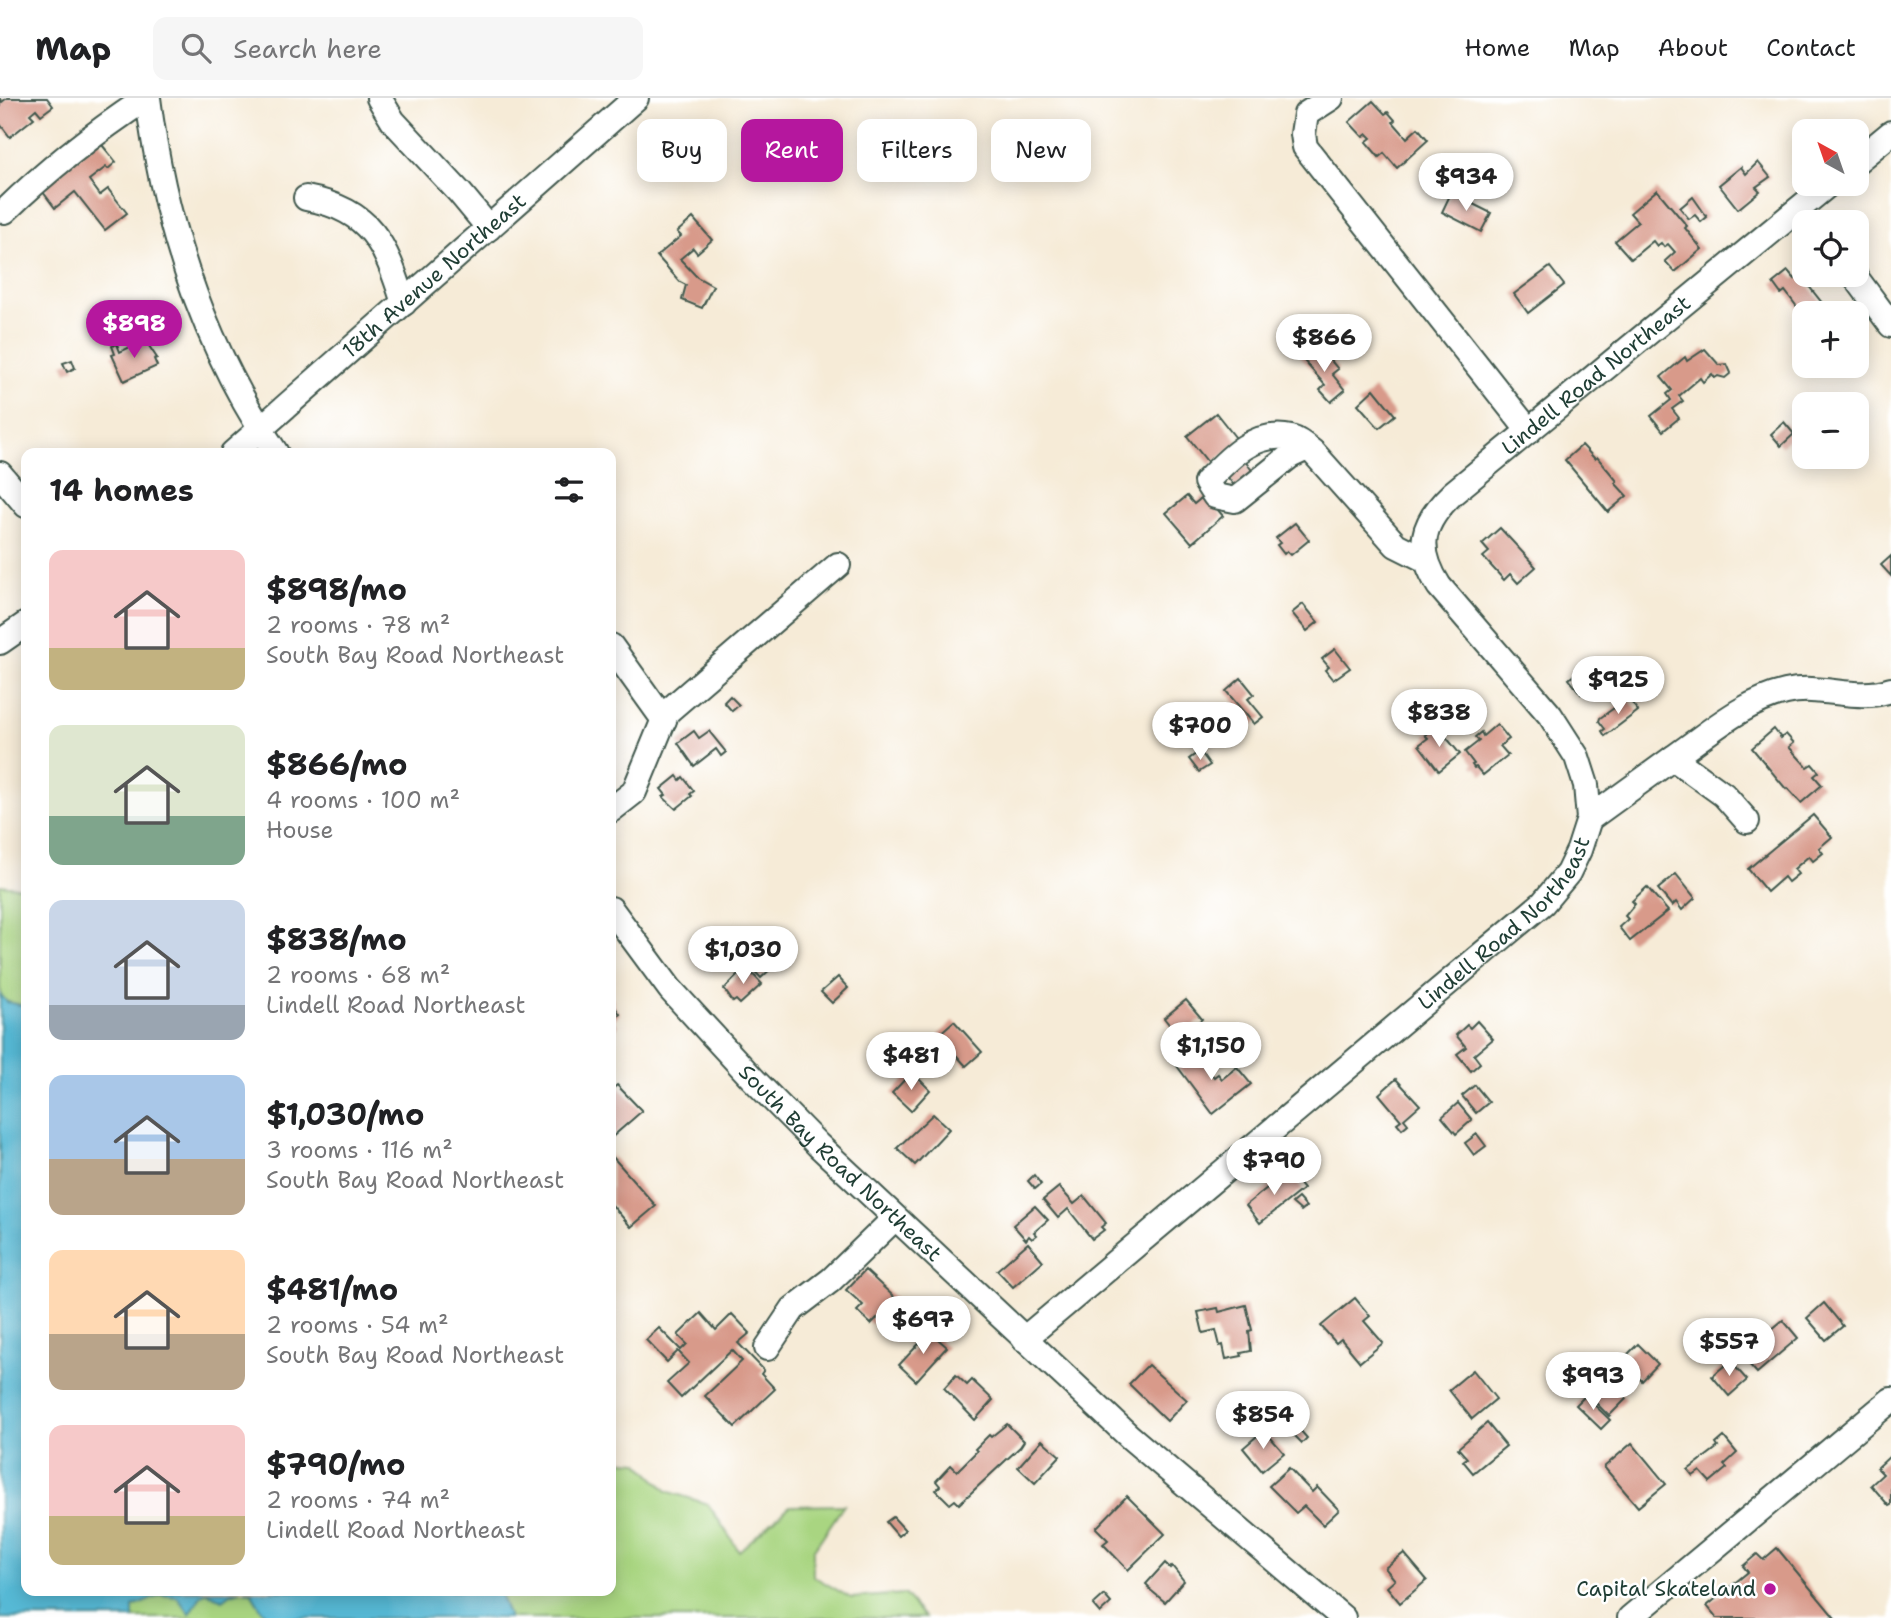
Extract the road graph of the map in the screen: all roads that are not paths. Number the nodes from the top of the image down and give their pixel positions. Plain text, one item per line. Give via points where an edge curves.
1 (147, 98) edge
2 (379, 98) edge
3 (636, 98) edge
4 (1331, 98) edge
5 (1891, 133) edge
6 (1869, 151) edge
7 (306, 198) dead end
8 (5, 211) dead end
9 (1792, 226) edge
10 (489, 228) junction
11 (1863, 287) edge
12 (404, 303) junction
13 (1891, 325) edge
14 (260, 430) junction
15 (1529, 431) junction
16 (239, 448) edge
17 (273, 448) edge
18 (1307, 448) dead end
19 (0, 474) edge
20 (21, 499) edge
21 (1426, 560) junction
22 (838, 565) dead end
23 (21, 627) edge
24 (0, 642) edge
25 (616, 653) edge
26 (1891, 690) edge
27 (664, 720) junction
28 (1673, 758) junction
29 (616, 806) edge
30 (1589, 819) junction
31 (1748, 821) dead end
32 (616, 916) edge
33 (895, 1217) junction
34 (1024, 1339) junction
35 (767, 1348) dead end
36 (1891, 1400) edge
37 (1343, 1618) edge
38 (1630, 1618) edge

1 - 8 street via 51,167
1 - 14 street via 163,195 194,296
2 - 10 street via 387,113
3 - 10 street, 18th Avenue Northeast
4 - 15 street via 1306,114 1305,147
5 - 6 street
7 - 12 street via 346,210 372,231 390,260
9 - 15 street, Lindell Road Northeast
10 - 12 street, 18th Avenue Northeast
11 - 13 street
12 - 14 street, 18th Avenue Northeast
14 - 16 street, 18th Avenue Northeast
14 - 17 street
15 - 21 street, Lindell Road Northeast via 1437,508 1425,536
18 - 21 street via 1396,545
19 - 20 street
21 - 30 street, Lindell Road Northeast via 1440,586 1570,743 1586,785
22 - 27 street via 667,712
23 - 24 street
25 - 27 street
26 - 28 street via 1877,695 1788,691 1768,697
27 - 29 street via 635,792
28 - 30 street
28 - 31 street via 1724,795
30 - 34 street, Lindell Road Northeast via 1568,873 1542,903
32 - 33 street, South Bay Road Northeast via 670,989 818,1145
33 - 34 street, South Bay Road Northeast
33 - 35 street via 831,1280 793,1309
34 - 37 street, South Bay Road Northeast via 1140,1446
36 - 38 street

